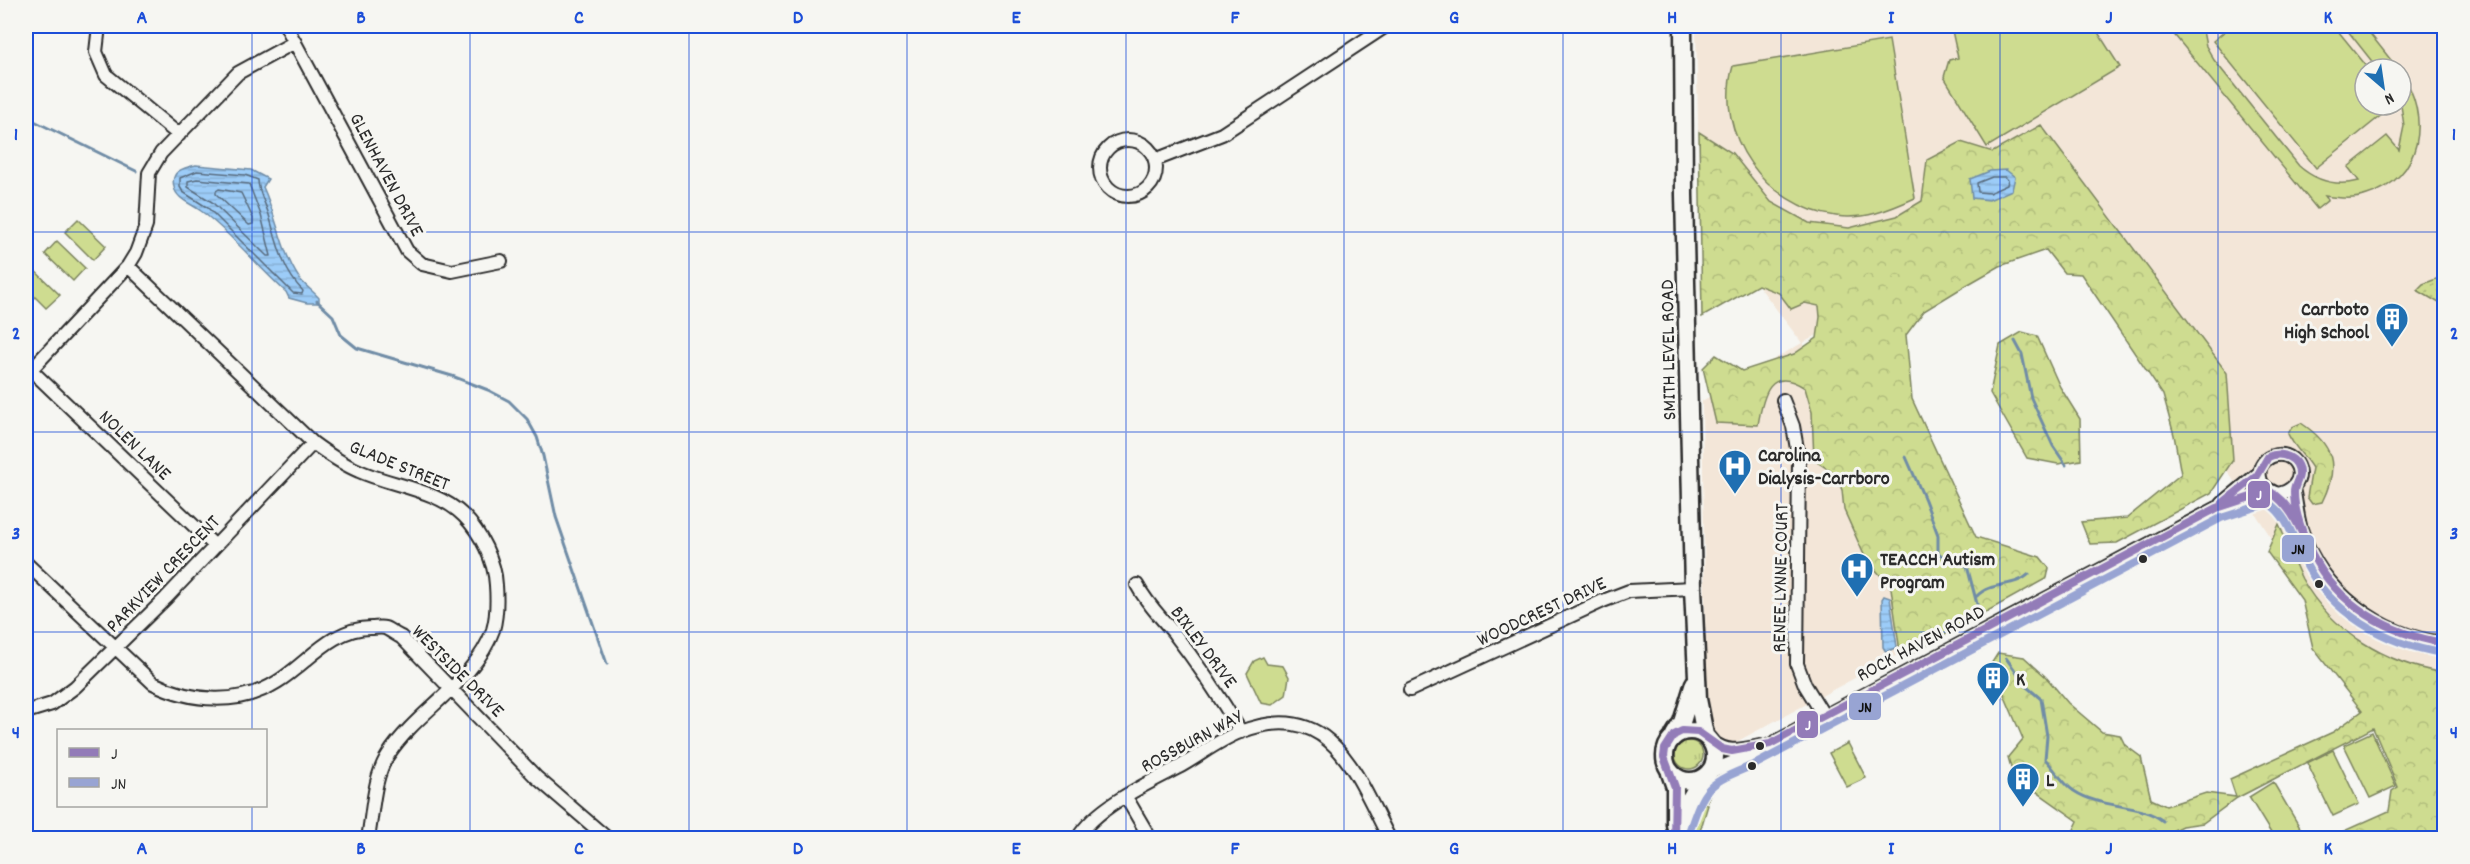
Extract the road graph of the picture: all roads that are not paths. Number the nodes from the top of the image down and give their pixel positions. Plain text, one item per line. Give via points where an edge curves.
1 (99, 26) edge
2 (286, 26) edge
3 (1386, 26) edge
4 (1683, 26) edge
5 (295, 42) junction
6 (179, 135) junction
7 (1155, 160) junction
8 (501, 261) dead end
9 (128, 266) junction
10 (28, 373) edge
11 (1783, 400) dead end
12 (313, 443) junction
13 (2259, 473) junction
14 (2294, 488) junction
15 (2272, 492) junction
16 (2217, 508) junction
17 (2301, 528) junction
18 (215, 546) junction
19 (26, 563) edge
20 (1137, 585) dead end
21 (1693, 588) junction
22 (2445, 643) edge
23 (116, 649) junction
24 (1698, 673) junction
25 (450, 688) junction
26 (1410, 690) dead end
27 (26, 712) edge
28 (1824, 716) junction
29 (1241, 732) junction
30 (1674, 735) junction
31 (1708, 738) junction
32 (1770, 744) junction
33 (1671, 773) junction
34 (1706, 775) junction
35 (1126, 797) junction
36 (368, 838) edge
37 (607, 838) edge
38 (1078, 838) edge
39 (1150, 838) edge
40 (1389, 838) edge
41 (1675, 838) edge

1 - 6 street via 96,52 106,75
2 - 5 street, GLENHAVEN DRIVE
3 - 7 street via 1222,134
4 - 21 main road, SMITH LEVEL ROAD
5 - 6 street via 238,73
5 - 8 street, GLENHAVEN DRIVE via 407,251 422,264 445,271
6 - 9 street via 149,172 146,226
7 - 7 street via 1137,141 1120,141 1101,158 1100,175 1110,190 1136,195 1155,177
9 - 10 street
9 - 12 street, GLADE STREET
10 - 18 street, NOLEN LANE
11 - 28 street, RENEE LYNNE COURT via 1799,460 1797,664
12 - 18 street, PARKVIEW CRESCENT
12 - 25 street, GLADE STREET via 359,472 442,501 463,515 477,532 495,574 493,630 481,652
13 - 14 street, ROCK HAVEN ROAD via 2269,457 2287,456 2299,470
13 - 15 street, ROCK HAVEN ROAD via 2264,486
13 - 16 street, ROCK HAVEN ROAD
14 - 15 street, ROCK HAVEN ROAD via 2282,494
14 - 17 street, ROCK HAVEN ROAD
15 - 16 street, ROCK HAVEN ROAD
15 - 17 street, ROCK HAVEN ROAD
16 - 28 street, ROCK HAVEN ROAD
17 - 22 street, ROCK HAVEN ROAD via 2319,566 2345,598 2379,624 2424,641
18 - 23 street, PARKVIEW CRESCENT
19 - 23 street, WESTSIDE DRIVE
20 - 29 street, BIXLEY DRIVE via 1147,603 1207,676
21 - 24 main road, SMITH LEVEL ROAD
21 - 26 street, WOODCREST DRIVE via 1629,591
23 - 25 street, WESTSIDE DRIVE via 153,683 171,692 201,699 227,698 253,693 277,682 328,641 346,632 384,628 401,638
23 - 27 street, PARKVIEW CRESCENT via 64,698
24 - 30 main road, SMITH LEVEL ROAD
24 - 31 main road, SMITH LEVEL ROAD via 1700,712
25 - 36 street, GLADE STREET via 404,732 386,757 377,781
25 - 37 street, WESTSIDE DRIVE via 536,777
28 - 32 street, ROCK HAVEN ROAD
29 - 35 street, ROSSBURN WAY
29 - 40 street, ROSSBURN WAY via 1275,724 1318,732 1352,764
30 - 31 main road via 1690,730
30 - 33 main road via 1664,758
31 - 32 street, ROCK HAVEN ROAD via 1722,749 1732,751
31 - 34 main road via 1715,756
32 - 34 street, ROCK HAVEN ROAD
33 - 34 main road via 1685,781
33 - 41 main road via 1676,803
34 - 41 main road via 1689,800
35 - 38 street, ROSSBURN WAY via 1094,819
35 - 39 street

